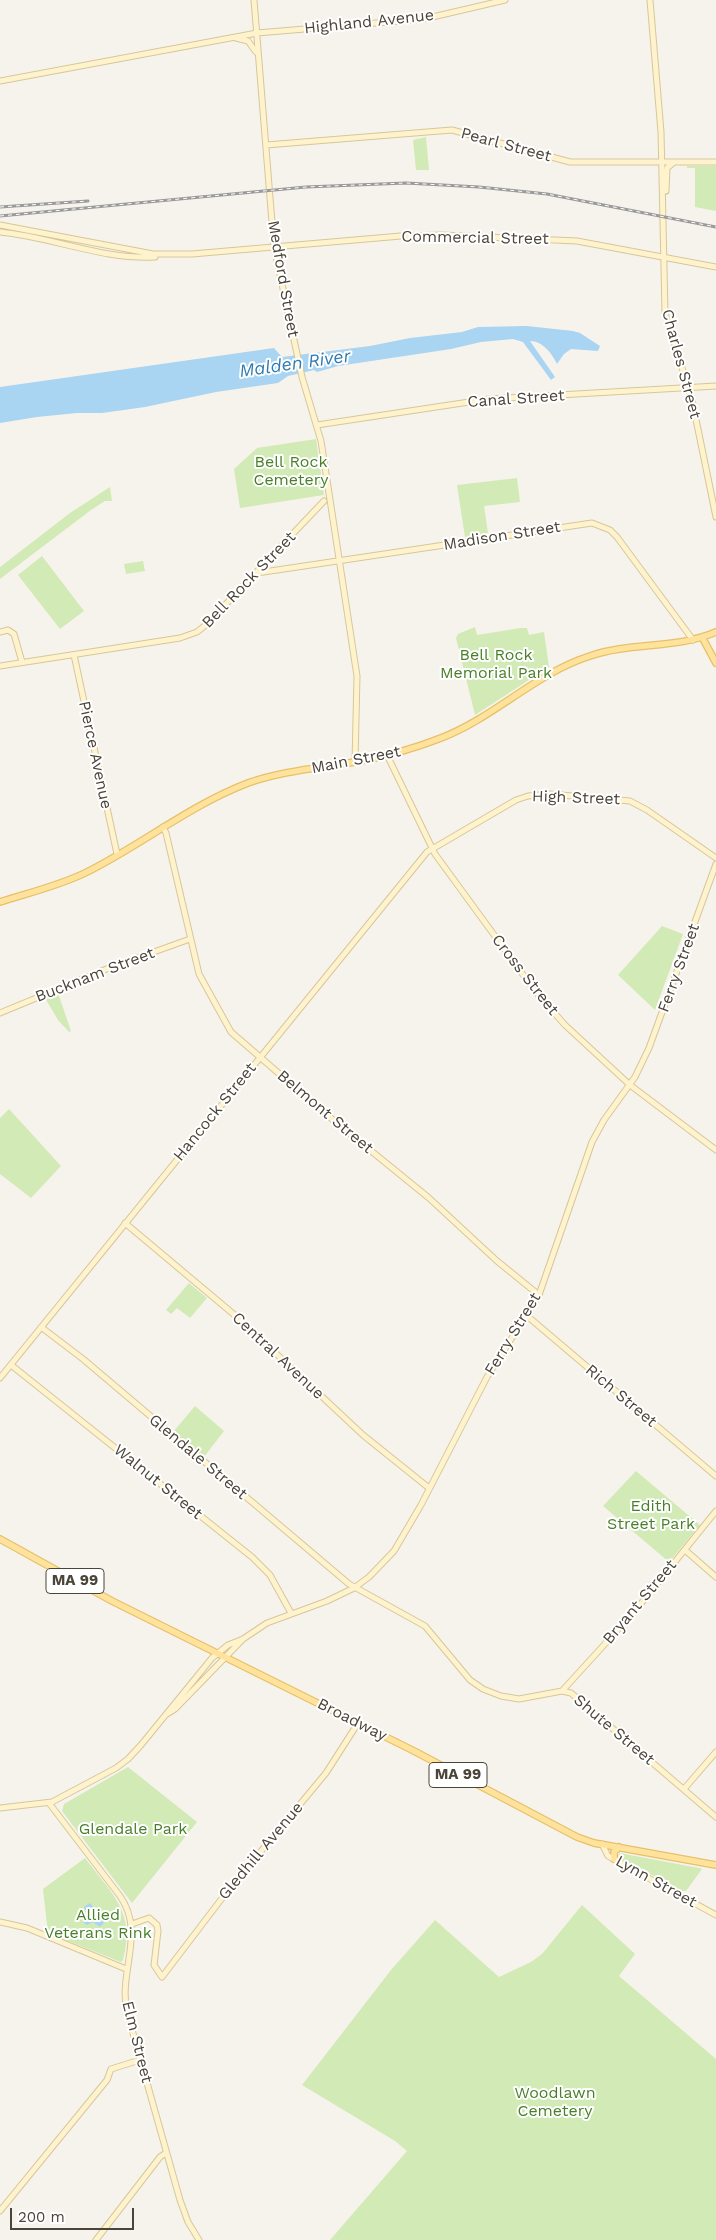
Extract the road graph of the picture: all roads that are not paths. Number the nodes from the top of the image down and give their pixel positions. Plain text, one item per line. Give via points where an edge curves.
1 (254, 0) edge
2 (505, 0) edge
3 (650, 0) edge
4 (488, 2) edge
5 (257, 33) junction
6 (231, 38) junction
7 (259, 65) junction
8 (0, 81) edge
9 (266, 146) junction
10 (662, 162) junction
11 (676, 162) junction
12 (716, 162) edge
13 (663, 209) junction
14 (0, 225) edge
15 (0, 232) edge
16 (274, 247) junction
17 (173, 255) junction
18 (663, 257) junction
19 (716, 267) edge
20 (716, 386) edge
21 (689, 388) junction
22 (317, 425) junction
23 (324, 501) dead end
24 (716, 517) edge
25 (339, 561) junction
26 (257, 573) junction
27 (0, 632) edge
28 (716, 632) edge
29 (702, 637) junction
30 (693, 640) junction
31 (74, 654) junction
32 (22, 662) junction
33 (716, 663) edge
34 (0, 666) edge
35 (387, 755) junction
36 (355, 762) junction
37 (163, 827) junction
38 (432, 848) junction
39 (117, 854) junction
40 (716, 858) edge
41 (716, 864) edge
42 (0, 902) edge
43 (190, 939) junction
44 (0, 1013) edge
45 (260, 1058) junction
46 (630, 1085) junction
47 (716, 1150) edge
48 (125, 1224) junction
49 (539, 1295) junction
50 (526, 1315) junction
51 (41, 1327) junction
52 (10, 1365) junction
53 (0, 1378) edge
54 (716, 1476) edge
55 (429, 1488) junction
56 (716, 1512) edge
57 (0, 1540) edge
58 (685, 1550) junction
59 (716, 1576) edge
60 (354, 1588) junction
61 (291, 1613) junction
62 (243, 1639) junction
63 (218, 1653) junction
64 (225, 1657) junction
65 (562, 1691) junction
66 (167, 1714) junction
67 (358, 1723) junction
68 (716, 1752) edge
69 (684, 1789) junction
70 (49, 1802) junction
71 (0, 1808) edge
72 (716, 1817) edge
73 (602, 1844) junction
74 (619, 1847) junction
75 (614, 1859) junction
76 (715, 1863) edge
77 (716, 1915) edge
78 (0, 1922) edge
79 (132, 1924) junction
80 (126, 1969) junction
81 (140, 2060) junction
82 (166, 2152) junction
83 (0, 2211) edge
84 (96, 2240) edge
85 (199, 2240) edge

1 - 5 street, Medford Street
2 - 4 street, Highland Avenue
3 - 10 street, Charles Street
4 - 5 street, Highland Avenue via 424,19
5 - 6 street, Highland Avenue
5 - 7 street, Medford Street
6 - 7 street via 250,42 256,50
6 - 8 street, Highland Avenue
7 - 9 street, Medford Street
9 - 10 street, Pearl Street via 451,130 567,161
9 - 16 street, Medford Street
10 - 11 street, Pearl Street
10 - 13 street, Charles Street
11 - 12 street, Pearl Street
11 - 13 street, Charles Street via 667,168
13 - 18 street, Charles Street
14 - 17 street, Commercial Street via 137,252
15 - 17 street, Commercial Street via 126,256
16 - 17 street, Commercial Street
16 - 18 street, Commercial Street via 442,235 577,241
16 - 22 street, Medford Street via 302,377
18 - 19 street, Commercial Street
18 - 21 street, Charles Street via 665,313
20 - 21 street, Canal Street
21 - 22 street, Canal Street via 489,399
21 - 24 street, Charles Street
22 - 25 street, Medford Street
23 - 26 street, Bell Rock Street
25 - 26 street, Madison Street
25 - 30 street, Madison Street via 592,523 610,530 617,537
25 - 36 street, Medford Street via 358,683
26 - 31 street, Bell Rock Street via 197,632 180,638
27 - 32 street via 8,630 14,634
28 - 29 main road, Main Street
29 - 30 main road, Main Street
29 - 33 main road
30 - 35 main road, Main Street via 615,650 578,660 461,730
31 - 32 street, Bell Rock Street
31 - 39 street, Pierce Avenue
32 - 34 street, Bell Rock Street
35 - 36 main road, Main Street
35 - 38 street, Cross Street
36 - 37 main road, Main Street via 259,779 223,794
37 - 39 main road, Main Street
37 - 43 street, Belmont Street
38 - 40 street, High Street via 513,802 528,796 550,794 632,802
38 - 45 street, Hancock Street via 413,867
38 - 46 street, Cross Street via 535,991 565,1025
39 - 42 main road, Main Street via 72,879
41 - 46 street, Ferry Street via 655,1033
43 - 44 street, Bucknam Street
43 - 45 street, Belmont Street via 198,974 211,999 231,1032
45 - 48 street, Hancock Street
45 - 49 street, Belmont Street via 429,1198
46 - 47 street, Cross Street
46 - 49 street, Ferry Street via 592,1142
48 - 51 street, Hancock Street
48 - 55 street, Central Avenue via 237,1317 362,1435
49 - 50 street, Ferry Street
50 - 54 street, Rich Street
50 - 55 street, Ferry Street via 487,1377
51 - 52 street, Hancock Street
51 - 60 street, Glendale Street via 84,1359
52 - 53 street, Hancock Street
52 - 61 street, Walnut Street via 252,1557 270,1576
55 - 60 street, Ferry Street via 394,1551
56 - 58 street, Bryant Street
57 - 63 main road, Broadway / MA 99 via 110,1600
58 - 59 street
58 - 65 street, Bryant Street
60 - 61 street, Ferry Street
60 - 65 street, Shute Street via 422,1625 470,1680 485,1690 519,1699
61 - 62 street, Ferry Street via 267,1623
62 - 63 street, Ferry Street via 228,1644
62 - 64 street, Ferry Street
63 - 64 main road, Broadway / MA 99
63 - 66 street, Ferry Street
64 - 66 street, Ferry Street
64 - 67 main road, Broadway / MA 99
65 - 69 street, Shute Street via 583,1702
66 - 70 street, Ferry Street via 122,1764
67 - 73 main road, Broadway / MA 99 via 577,1837
67 - 79 street, Gledhill Avenue via 326,1773 162,1977 154,1965 157,1925 148,1918
68 - 69 street
69 - 72 street, Shute Street
70 - 71 street, Ferry Street
70 - 79 street, Elm Street via 123,1900
73 - 74 main road, Broadway / MA 99
73 - 75 street, Lynn Street
74 - 75 main road via 614,1852
74 - 76 main road, Broadway / MA 99
75 - 77 street, Lynn Street
78 - 80 street via 27,1928
79 - 80 street, Elm Street via 133,1942
80 - 81 street, Elm Street via 125,2004
81 - 82 street, Elm Street
81 - 83 street via 111,2069 106,2080
82 - 84 street
82 - 85 street, Elm Street via 183,2210

